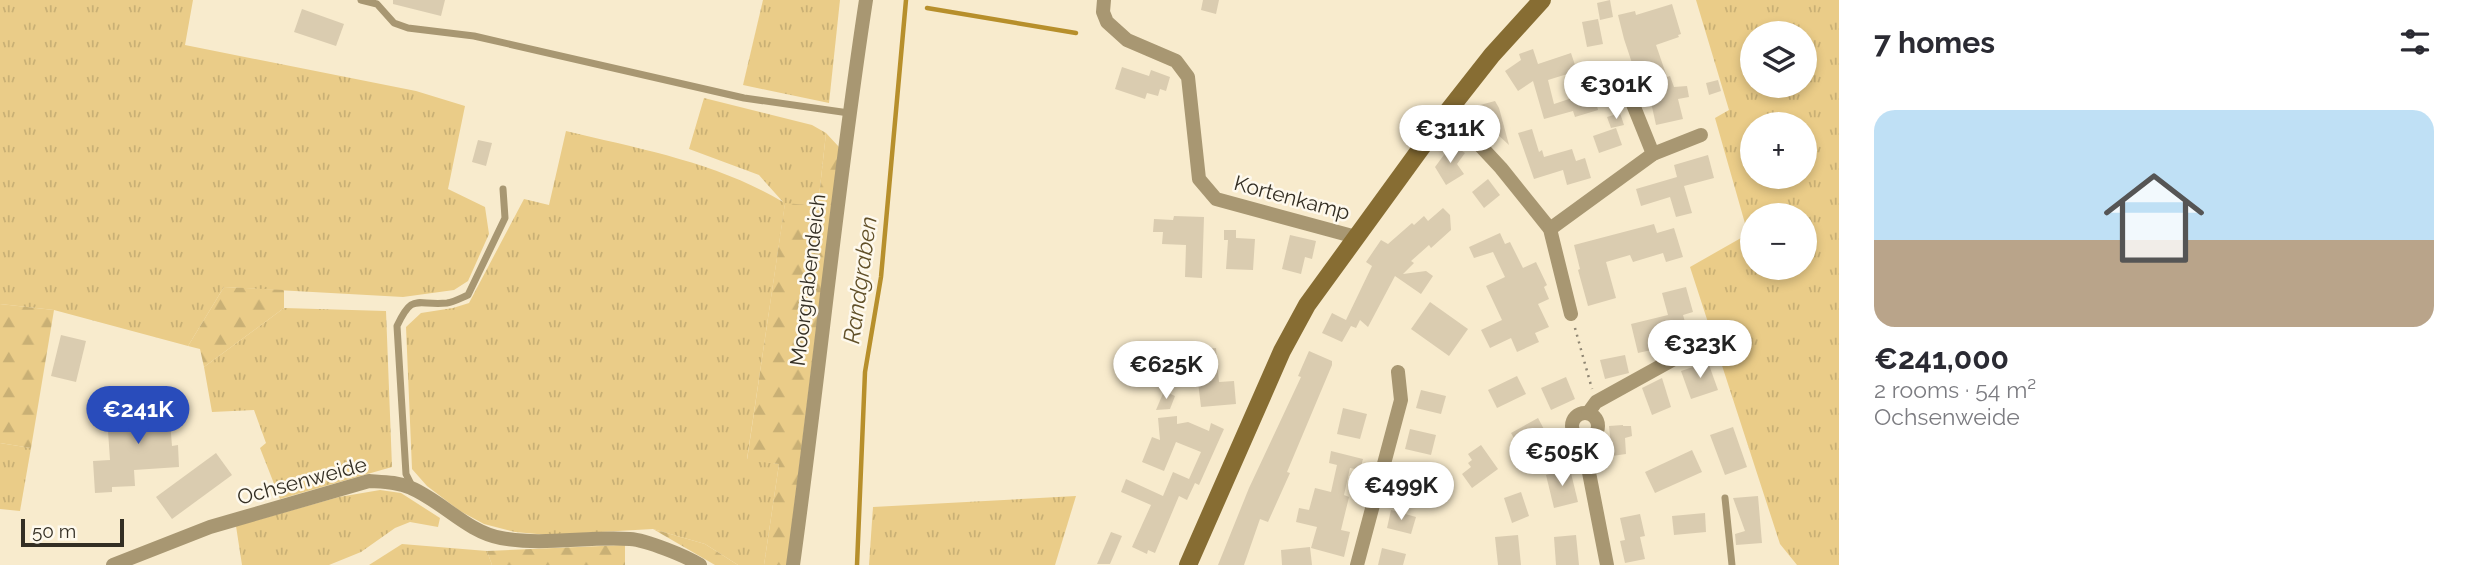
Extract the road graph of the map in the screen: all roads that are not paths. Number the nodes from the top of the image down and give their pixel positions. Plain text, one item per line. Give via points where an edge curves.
1 (361, 0) edge
2 (866, 0) edge
3 (1104, 0) edge
4 (1542, 0) edge
5 (1610, 74) dead end
6 (1448, 111) junction
7 (849, 113) junction
8 (1701, 135) dead end
9 (1654, 154) junction
10 (503, 189) dead end
11 (1550, 229) junction
12 (1356, 237) junction
13 (1571, 314) road end
14 (1681, 355) dead end
15 (1398, 372) dead end
16 (413, 489) junction
17 (1725, 498) dead end
18 (113, 565) edge
19 (700, 565) edge
20 (793, 565) edge
21 (1188, 565) edge
22 (1357, 565) edge
23 (1607, 565) edge
24 (1732, 565) edge

1 - 7 lane via 377,4 394,23 408,28 486,39 744,98
2 - 7 street, Moorgrabendeich
3 - 12 street, Kortenkamp via 1107,22 1127,40 1176,61 1188,77 1199,179 1216,199
4 - 6 street
5 - 9 street via 1628,92
6 - 11 street
6 - 12 street
7 - 20 street, Moorgrabendeich
8 - 9 street
9 - 11 street
10 - 16 lane via 505,218 468,295 449,303 417,302 406,308 397,327 406,474
11 - 13 street
12 - 21 street via 1307,305 1282,351
14 - 23 street via 1577,415 1572,427 1576,436 1586,439
15 - 22 street via 1401,400
16 - 18 street, Ochsenweide via 369,481 210,527
16 - 19 street, Ochsenweide via 499,538 556,542 632,539
17 - 24 lane

